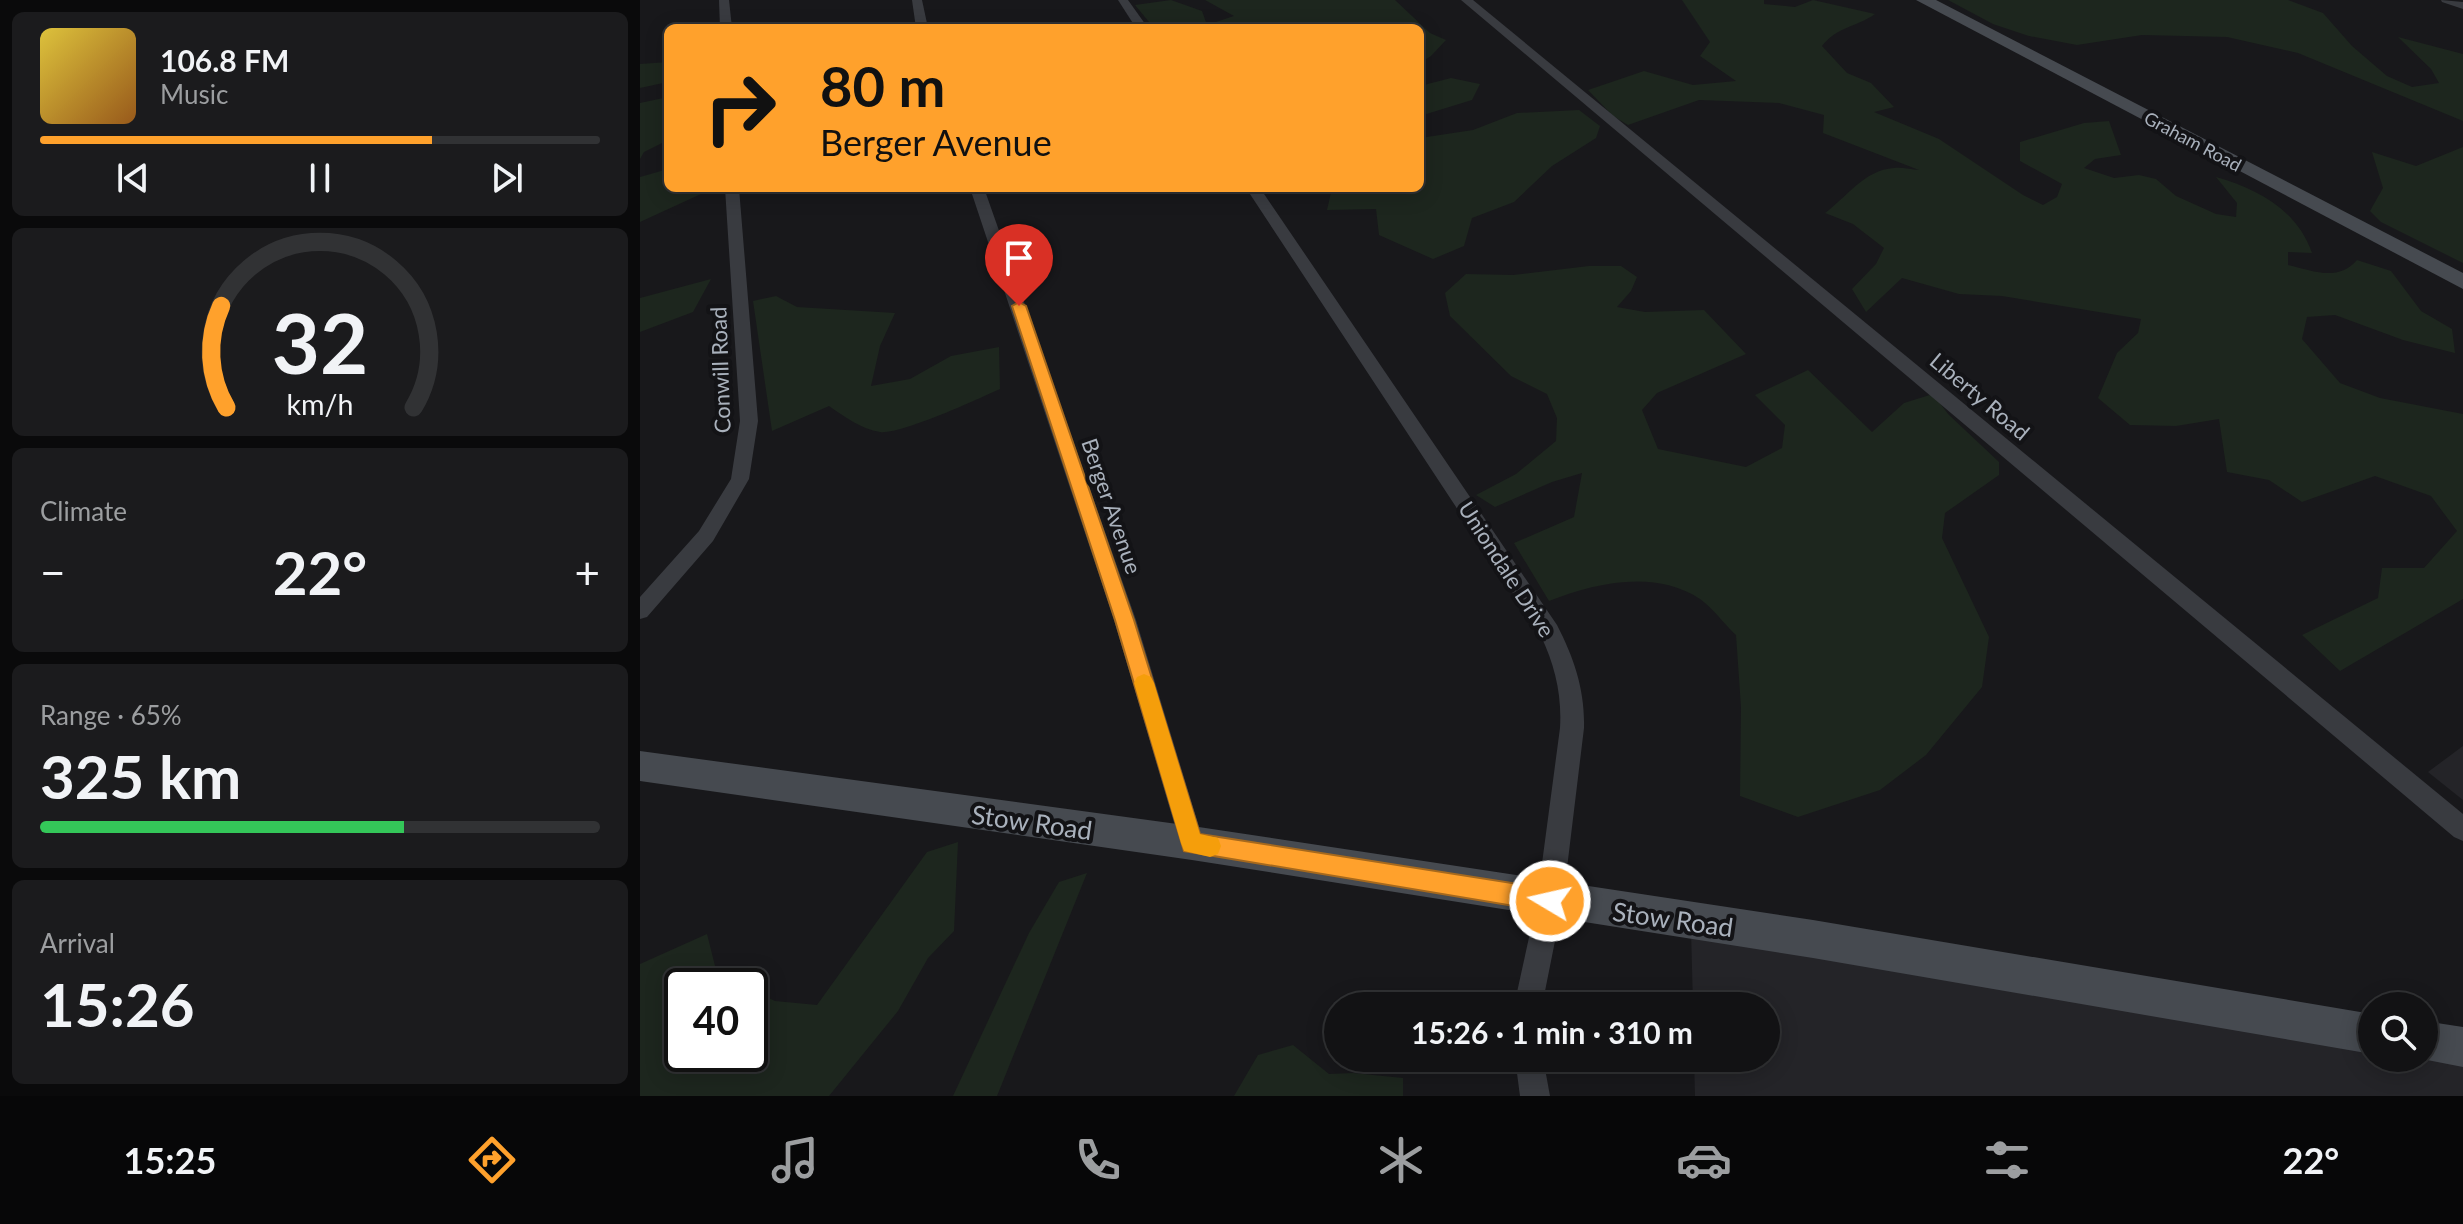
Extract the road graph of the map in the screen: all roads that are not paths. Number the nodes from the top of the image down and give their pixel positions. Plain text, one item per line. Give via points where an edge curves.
1 (724, 0) edge
2 (917, 0) edge
3 (1123, 0) edge
4 (1466, 0) edge
5 (1924, 0) edge
6 (2446, 0) edge
7 (2463, 6) edge
8 (726, 24) edge
9 (921, 24) edge
10 (1139, 24) edge
11 (732, 192) edge
12 (978, 192) edge
13 (1256, 192) edge
14 (2463, 282) edge
15 (640, 611) edge
16 (640, 766) edge
17 (2463, 829) edge
18 (1192, 843) junction
19 (1550, 901) junction
20 (1531, 992) edge
21 (2358, 1032) edge
22 (2438, 1043) edge
23 (2463, 1047) edge
24 (1531, 1072) edge
25 (1535, 1096) edge

1 - 8 street
2 - 9 street
3 - 10 street
4 - 17 street, Liberty Road
5 - 14 street, Graham Road
6 - 7 street
11 - 15 street, Conwill Road via 749,421 740,479 706,536
12 - 18 street, Berger Avenue via 1125,620
13 - 19 street, Uniondale Drive via 1558,647 1574,701
16 - 18 street, Stow Road
18 - 19 street, Stow Road
19 - 20 street, Uniondale Drive
19 - 21 street, Stow Road via 1813,939
22 - 23 street
24 - 25 street

